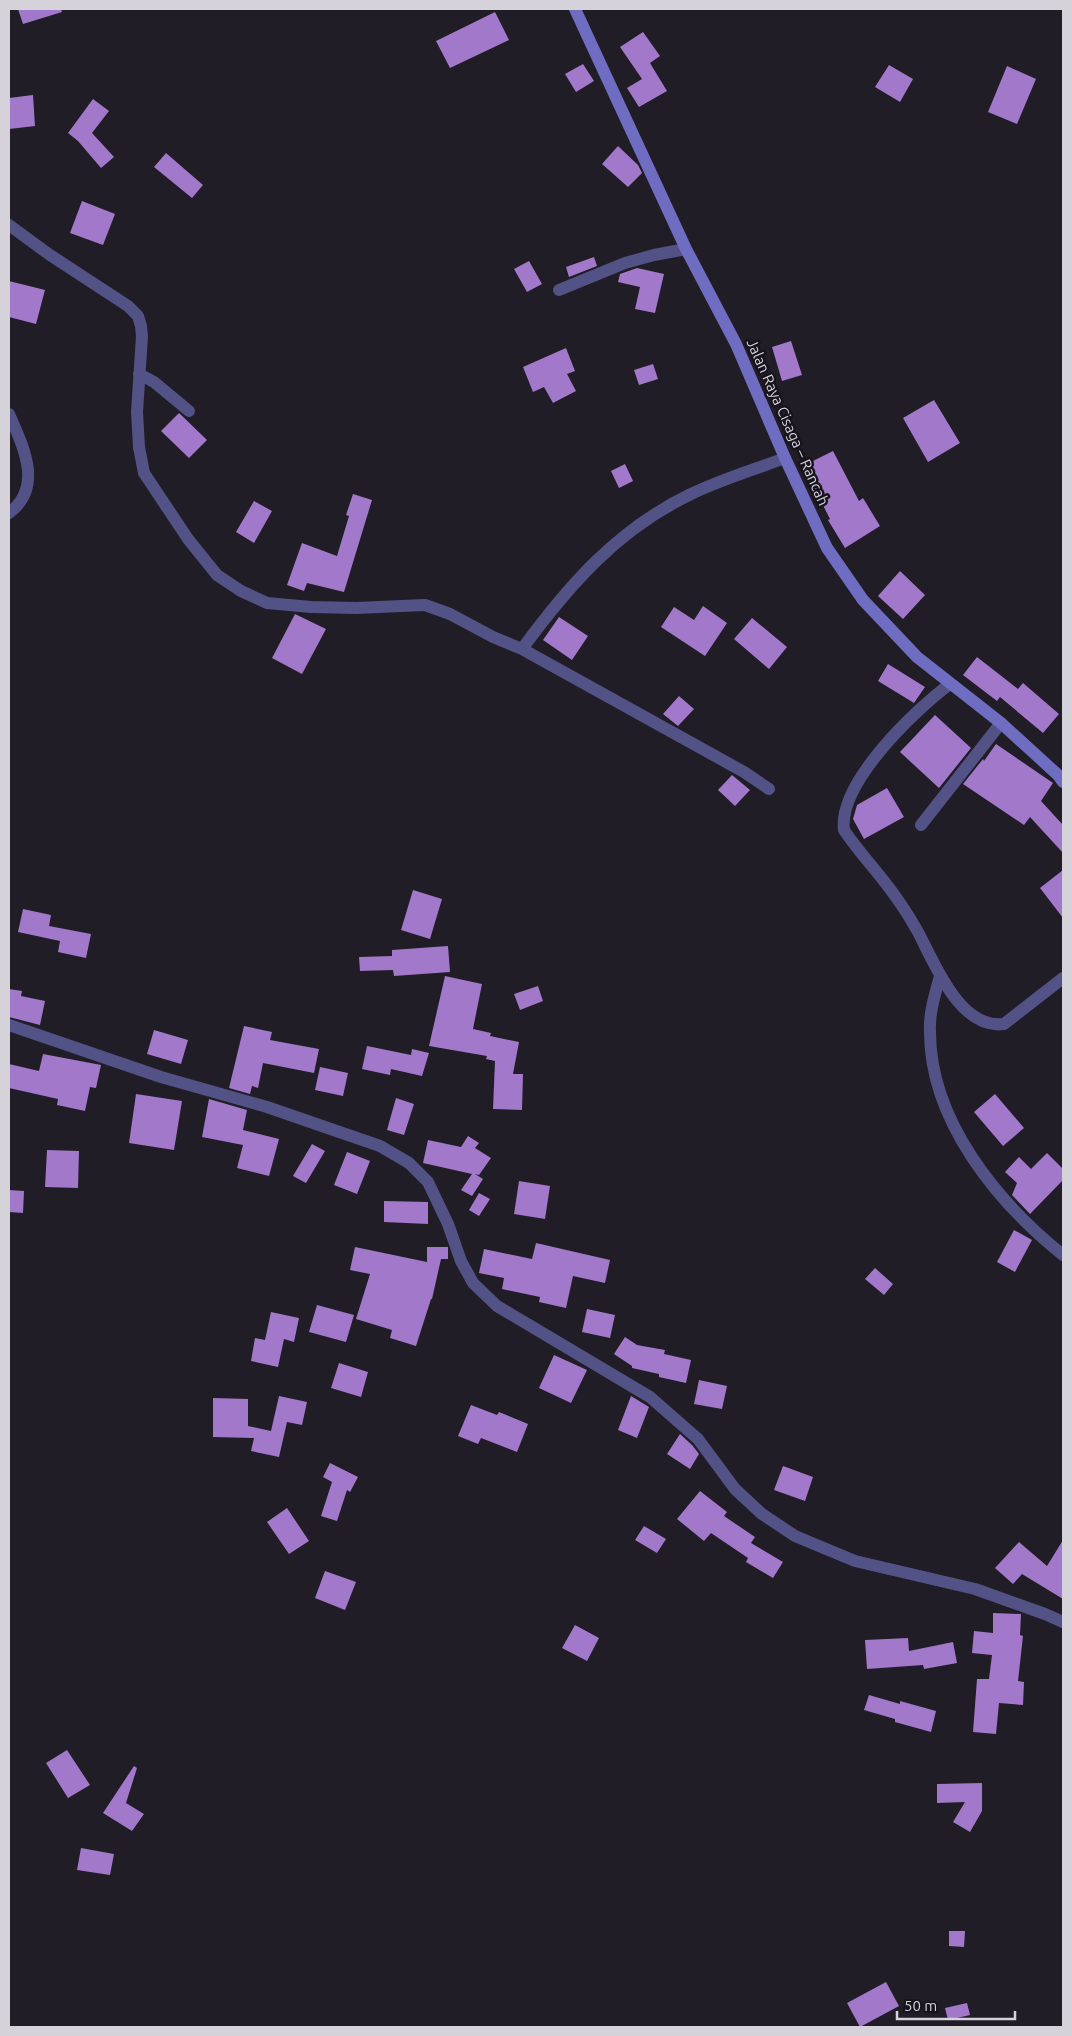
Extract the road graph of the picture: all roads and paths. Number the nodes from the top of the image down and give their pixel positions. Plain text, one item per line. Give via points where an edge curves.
1 (575, 9) edge
2 (9, 225) edge
3 (686, 249) junction
4 (558, 290) dead end
5 (138, 374) junction
6 (189, 411) dead end
7 (9, 414) edge
8 (785, 458) junction
9 (9, 513) edge
10 (522, 649) junction
11 (950, 684) junction
12 (1001, 723) junction
13 (1063, 782) edge
14 (769, 789) dead end
15 (921, 825) dead end
16 (940, 976) junction
17 (1063, 978) edge
18 (9, 1025) edge
19 (1063, 1255) edge
20 (1063, 1622) edge

1 - 3 main road, Jalan Raya Cisaga – Rancah
2 - 5 street via 116,297 138,316 142,336
3 - 4 street via 625,263
3 - 8 main road, Jalan Raya Cisaga – Rancah via 736,344
5 - 6 street via 154,382
5 - 10 street via 138,447 144,473 183,532 217,574 241,592 267,603 312,607 430,607
7 - 9 street via 28,465 24,495
8 - 10 street via 689,494 622,536 551,609
8 - 11 main road, Jalan Raya Cisaga – Rancah via 827,548 863,600 916,657
10 - 14 street
11 - 12 main road, Jalan Raya Cisaga – Rancah
11 - 16 street via 892,736 864,774 846,805 842,819 844,830 852,842 879,874 917,930
12 - 13 main road, Jalan Raya Cisaga – Rancah
12 - 15 street
16 - 17 street via 967,1011 994,1025 1004,1024
16 - 19 street via 933,1000 930,1032 933,1064 952,1122 969,1154 992,1183 1038,1235
18 - 20 street via 161,1077 267,1107 388,1150 410,1163 428,1182 473,1283 497,1306 650,1397 698,1439 735,1489 762,1514 795,1536 855,1561 975,1589

